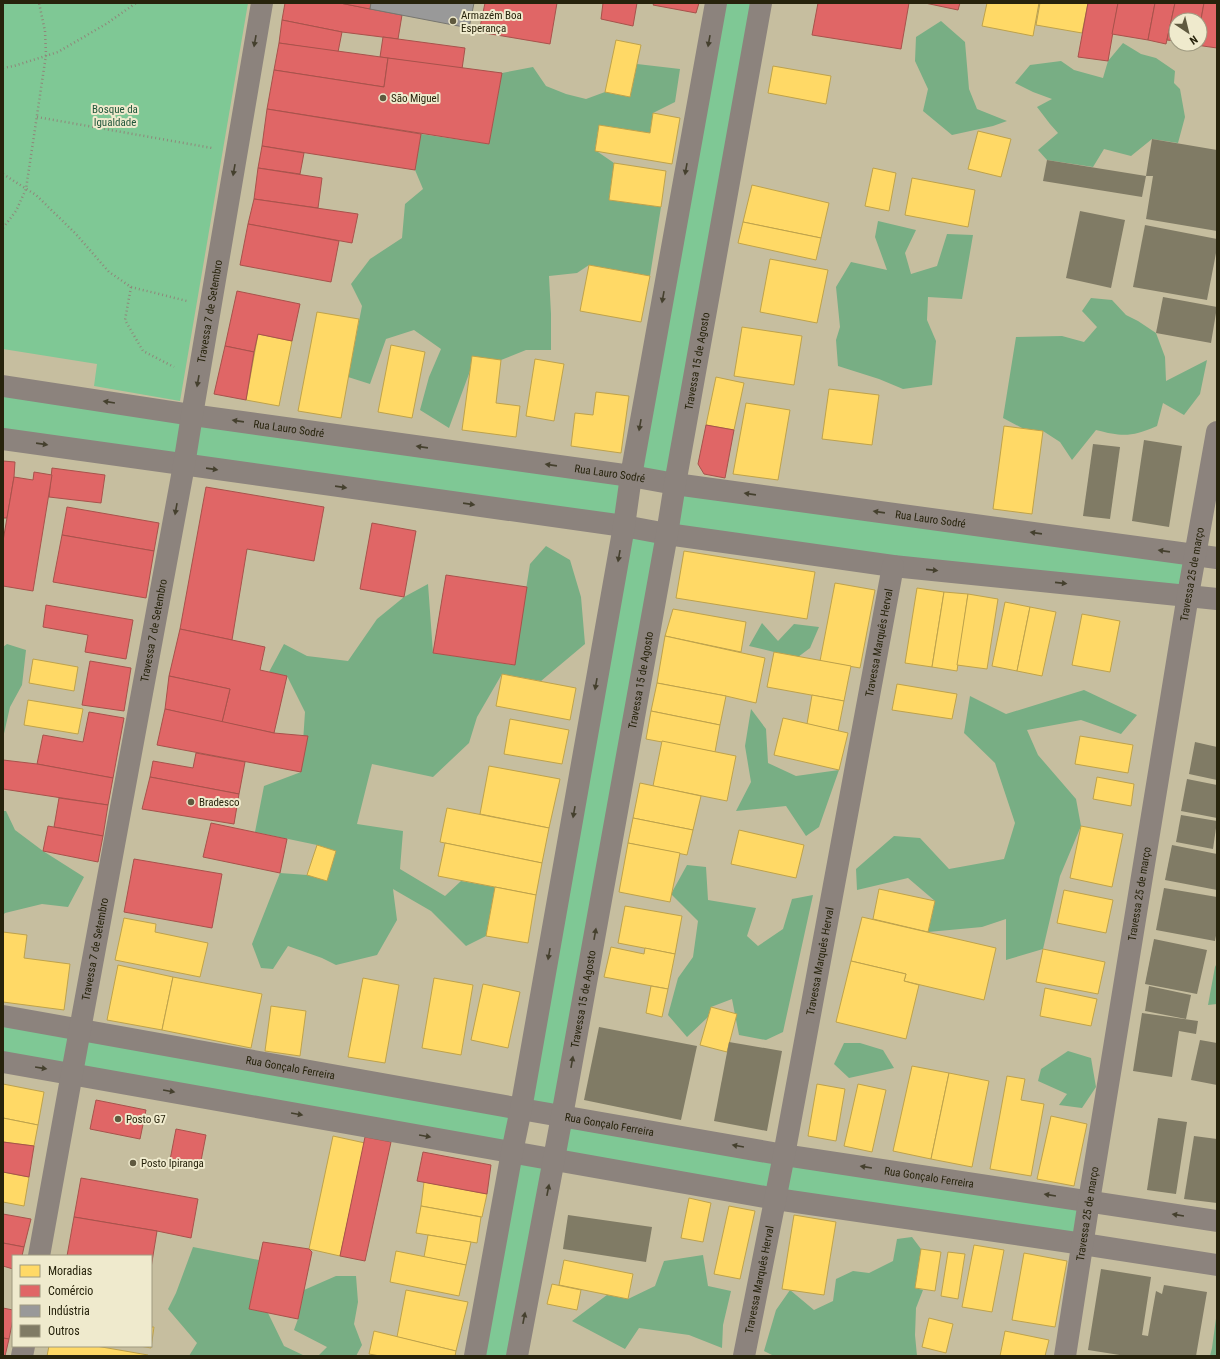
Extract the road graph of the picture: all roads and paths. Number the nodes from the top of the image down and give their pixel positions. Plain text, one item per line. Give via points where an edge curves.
1 (39, 3) edge
2 (136, 3) edge
3 (262, 3) edge
4 (716, 3) edge
5 (761, 3) edge
6 (46, 55) junction
7 (3, 68) edge
8 (37, 117) junction
9 (237, 152) junction
10 (3, 174) edge
11 (26, 189) junction
12 (3, 228) edge
13 (131, 287) junction
14 (210, 307) junction
15 (198, 380) junction
16 (3, 386) edge
17 (192, 415) junction
18 (1217, 432) edge
19 (3, 439) edge
20 (184, 465) junction
21 (631, 476) junction
22 (675, 484) junction
23 (624, 526) junction
24 (667, 534) junction
25 (1195, 555) junction
26 (1217, 558) edge
27 (893, 566) junction
28 (1188, 595) junction
29 (1217, 599) edge
30 (3, 1016) edge
31 (80, 1029) junction
32 (3, 1062) edge
33 (72, 1073) junction
34 (521, 1110) junction
35 (562, 1116) junction
36 (512, 1152) junction
37 (784, 1155) junction
38 (554, 1159) junction
39 (776, 1199) junction
40 (1089, 1201) junction
41 (1217, 1221) edge
42 (1083, 1244) junction
43 (40, 1255) edge
44 (1217, 1265) edge
45 (475, 1356) edge
46 (517, 1356) edge
47 (744, 1356) edge
48 (1065, 1356) edge

1 - 6 path via 45,31
2 - 6 path via 58,52
3 -> 9 street, Travessa 7 de Setembro
4 -> 21 street
5 - 22 street, Travessa 15 de Agosto
6 - 7 path
6 - 8 path
8 - 9 path
8 - 11 path
9 -> 14 street, Travessa 7 de Setembro
10 - 11 path
11 - 12 path via 16,211
11 - 13 path via 36,195 75,233 109,272
13 - 14 path
13 - 15 path via 126,320 143,351
14 - 15 street, Travessa 7 de Setembro
15 -> 17 street, Travessa 7 de Setembro
17 -> 16 street, Rua Lauro Sodré
17 - 20 street, Travessa 7 de Setembro
21 -> 17 street, Rua Lauro Sodré
18 - 25 street, Travessa 25 de março
19 -> 20 street
20 -> 23 street
20 -> 31 street, Travessa 7 de Setembro
21 - 22 street, Rua Lauro Sodré
21 - 23 street
22 - 24 street, Travessa 15 de Agosto
25 -> 22 street, Rua Lauro Sodré
23 - 24 street
23 -> 34 street
24 - 27 street
35 -> 24 street, Travessa 15 de Agosto
25 - 26 street, Rua Lauro Sodré
25 - 28 street, Travessa 25 de março
27 -> 28 street
27 - 37 street, Travessa Marquês Herval
28 - 29 street
28 - 40 street, Travessa 25 de março
30 - 31 street, Rua Gonçalo Ferreira
31 - 33 street, Travessa 7 de Setembro
31 - 34 street, Rua Gonçalo Ferreira
32 -> 33 street
33 -> 36 street
33 - 43 street, Travessa 7 de Setembro
34 - 35 street, Rua Gonçalo Ferreira
34 - 36 street
37 -> 35 street, Rua Gonçalo Ferreira
35 - 38 street, Travessa 15 de Agosto
36 - 38 street
36 - 45 street
37 - 39 street, Travessa Marquês Herval
40 -> 37 street, Rua Gonçalo Ferreira
38 - 39 street
46 -> 38 street, Travessa 15 de Agosto
39 - 42 street
39 - 47 street, Travessa Marquês Herval
41 -> 40 street, Rua Gonçalo Ferreira
40 - 42 street, Travessa 25 de março
42 - 44 street
42 - 48 street, Travessa 25 de março

